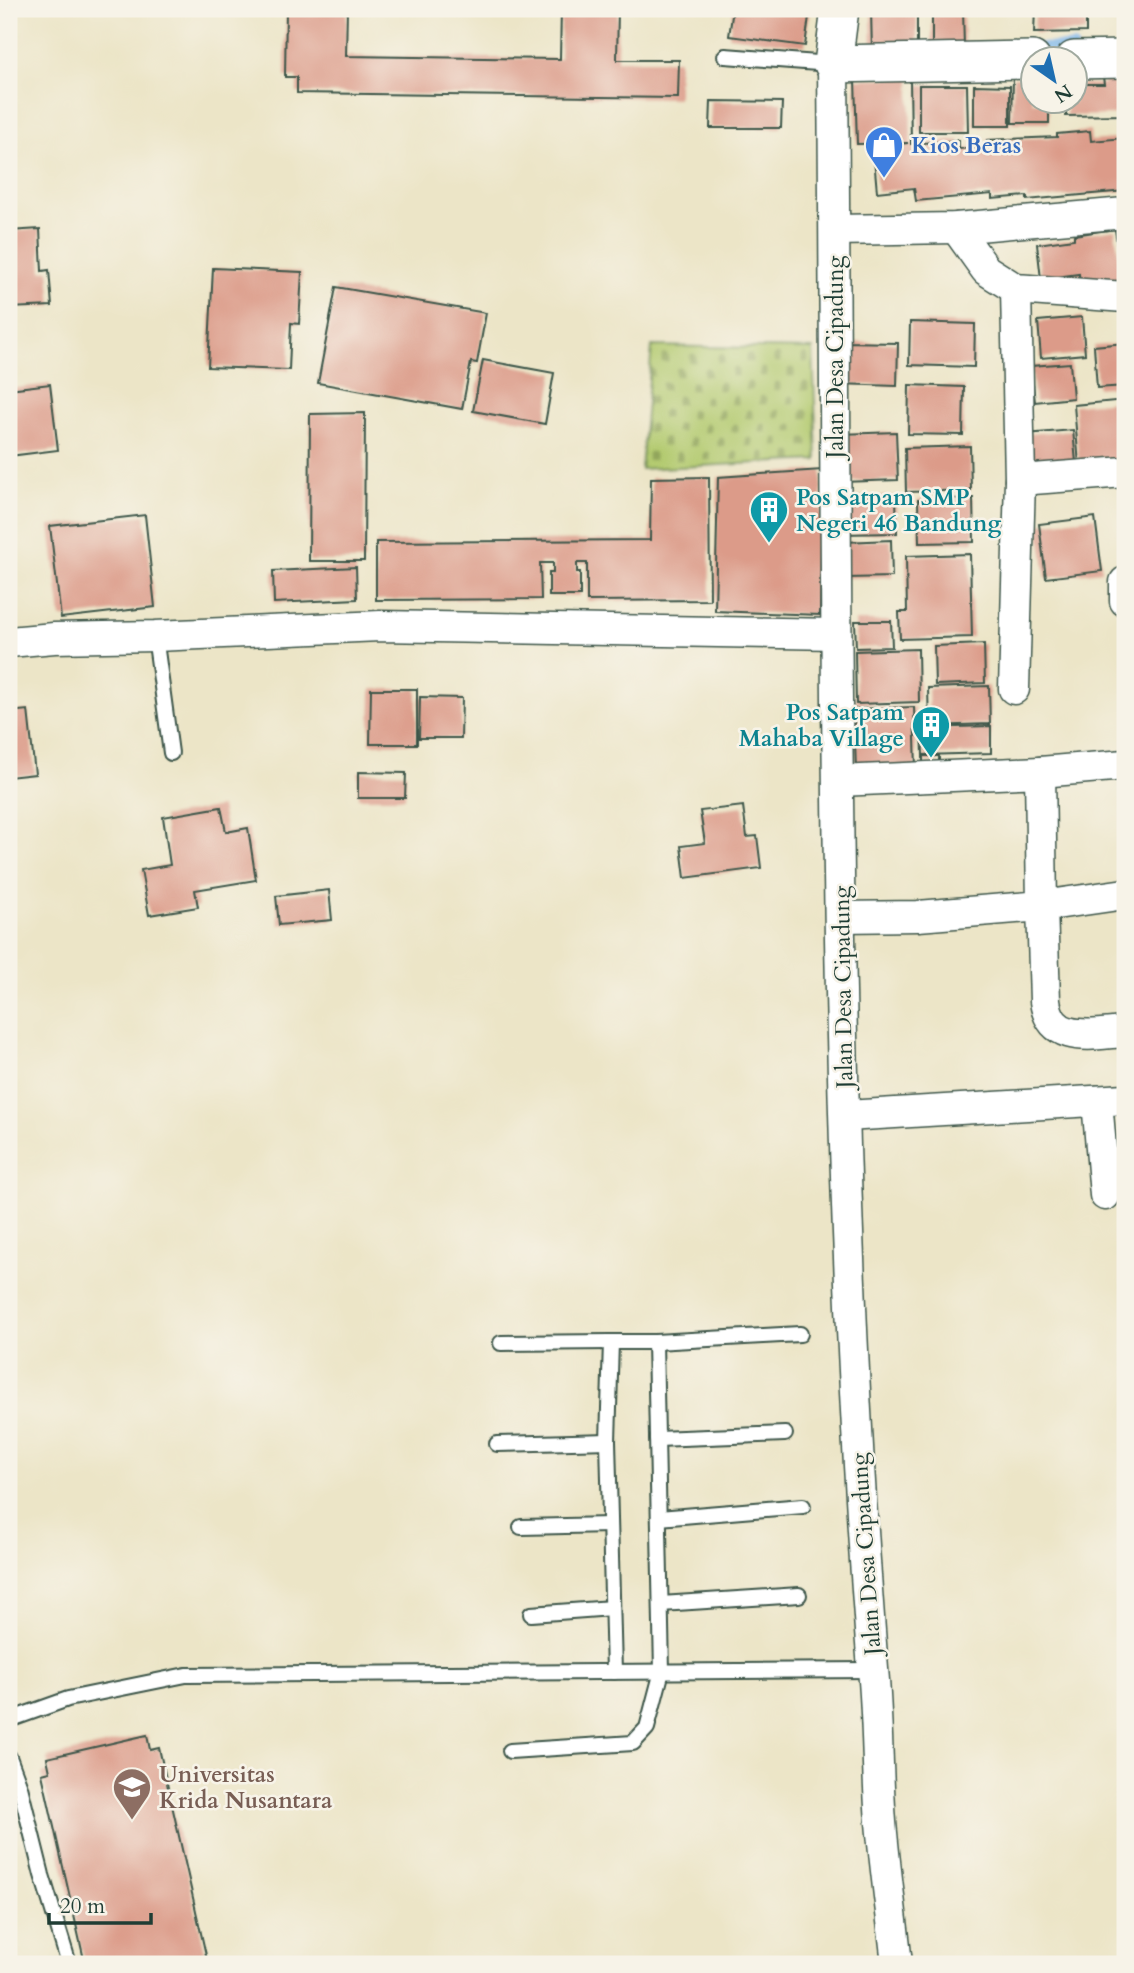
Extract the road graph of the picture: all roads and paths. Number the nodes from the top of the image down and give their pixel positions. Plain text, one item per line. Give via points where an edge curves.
1 (840, 9) edge
2 (725, 57) dead end
3 (1125, 59) edge
4 (1018, 60) edge
5 (1088, 60) edge
6 (833, 64) junction
7 (1125, 213) edge
8 (956, 228) junction
9 (835, 229) junction
10 (1016, 289) junction
11 (1125, 297) edge
12 (1125, 472) edge
13 (1020, 480) junction
14 (1125, 582) edge
15 (1125, 601) edge
16 (835, 634) junction
17 (155, 636) junction
18 (9, 642) edge
19 (1014, 689) dead end
20 (171, 753) dead end
21 (1125, 765) edge
22 (1040, 772) junction
23 (839, 781) junction
24 (1125, 894) edge
25 (1042, 906) junction
26 (841, 917) junction
27 (1125, 1032) edge
28 (1111, 1100) edge
29 (846, 1116) junction
30 (1105, 1195) dead end
31 (800, 1334) dead end
32 (611, 1342) junction
33 (655, 1342) junction
34 (501, 1343) dead end
35 (785, 1434) dead end
36 (657, 1438) junction
37 (608, 1441) junction
38 (497, 1444) dead end
39 (803, 1506) dead end
40 (659, 1518) junction
41 (610, 1525) junction
42 (521, 1527) dead end
43 (799, 1595) dead end
44 (661, 1604) junction
45 (612, 1608) junction
46 (531, 1614) dead end
47 (874, 1670) junction
48 (663, 1671) junction
49 (614, 1672) junction
50 (9, 1720) edge
51 (510, 1751) dead end
52 (9, 1757) edge
53 (69, 1964) edge
54 (897, 1964) edge

1 - 6 street, Jalan Desa Cipadung
2 - 6 lane
3 - 5 street
4 - 6 street
6 - 9 street, Jalan Desa Cipadung
7 - 8 street
8 - 9 street
8 - 10 street via 986,270
9 - 16 street, Jalan Desa Cipadung
10 - 11 street
10 - 13 street
12 - 13 street
13 - 19 street
14 - 15 street
16 - 17 street via 380,626
16 - 23 street, Jalan Desa Cipadung
17 - 18 street
17 - 20 lane
21 - 22 street
22 - 23 street
22 - 25 street
23 - 26 street, Jalan Desa Cipadung
24 - 25 street
25 - 26 street
25 - 27 street via 1046,1014 1054,1026 1073,1035
26 - 29 street, Jalan Desa Cipadung
28 - 29 street
28 - 30 street
29 - 47 street, Jalan Desa Cipadung via 848,1240
31 - 33 lane
32 - 33 lane
32 - 34 lane
32 - 37 lane
33 - 36 lane
35 - 36 lane
36 - 40 lane
37 - 38 lane
37 - 41 lane
39 - 40 lane
40 - 44 lane
41 - 42 lane
41 - 45 lane
43 - 44 lane
44 - 48 lane
45 - 46 lane
45 - 49 lane
47 - 48 lane
47 - 54 street, Jalan Desa Cipadung via 881,1821
48 - 49 lane
48 - 51 lane via 647,1728 633,1744
49 - 50 lane via 186,1675 68,1699
52 - 53 lane

